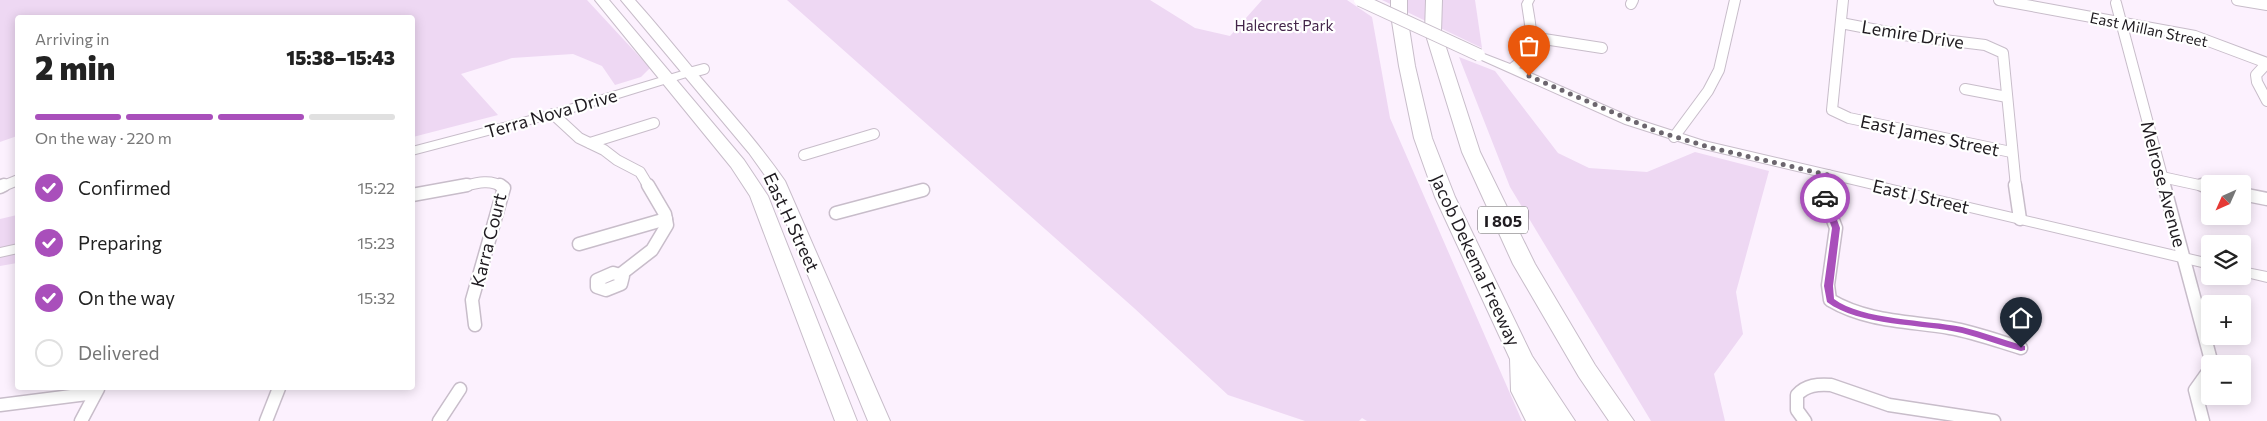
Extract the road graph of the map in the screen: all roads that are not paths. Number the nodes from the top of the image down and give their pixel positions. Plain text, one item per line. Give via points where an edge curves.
1 (602, 0) edge
2 (628, 0) edge
3 (1360, 0) edge
4 (1399, 0) edge
5 (1434, 0) edge
6 (1529, 0) edge
7 (1735, 0) edge
8 (1843, 0) edge
9 (1999, 0) edge
10 (2237, 0) edge
11 (2116, 3) dead end
12 (2267, 5) edge
13 (2120, 22) junction
14 (1841, 23) junction
15 (1531, 37) junction
16 (1602, 48) dead end
17 (2267, 63) edge
18 (1512, 68) junction
19 (696, 71) junction
20 (667, 80) junction
21 (1965, 88) dead end
22 (2007, 97) junction
23 (2267, 101) edge
24 (566, 110) junction
25 (553, 114) junction
26 (654, 123) dead end
27 (572, 133) junction
28 (874, 134) dead end
29 (1674, 137) junction
30 (590, 143) junction
31 (415, 150) edge
32 (2011, 152) junction
33 (804, 155) dead end
34 (1828, 175) junction
35 (2162, 177) junction
36 (15, 181) edge
37 (2201, 185) edge
38 (0, 187) edge
39 (923, 190) dead end
40 (415, 194) edge
41 (2251, 196) edge
42 (2267, 199) edge
43 (836, 213) dead end
44 (666, 219) junction
45 (2020, 219) junction
46 (579, 244) dead end
47 (15, 249) edge
48 (0, 252) edge
49 (2183, 258) junction
50 (2201, 262) edge
51 (2251, 273) edge
52 (621, 274) dead end
53 (2267, 277) edge
54 (475, 325) dead end
55 (2021, 348) dead end
56 (2211, 355) edge
57 (1521, 358) junction
58 (2201, 382) edge
59 (460, 389) dead end
60 (97, 390) edge
61 (278, 390) edge
62 (0, 405) edge
63 (81, 421) edge
64 (266, 421) edge
65 (439, 421) edge
66 (846, 421) edge
67 (879, 421) edge
68 (1538, 421) edge
69 (1563, 421) edge
70 (1622, 421) edge
71 (1805, 421) edge
72 (1994, 421) edge
73 (2203, 421) edge

1 - 20 main road, East H Street
2 - 19 main road, East H Street
3 - 18 street, East J Street, bridge
4 - 57 highway, Jacob Dekema Freeway / I 805 via 1407,66 1423,138 1445,197
5 - 70 highway, I 805 via 1433,32 1470,152 1524,264 1587,370
6 - 15 street
7 - 29 street via 1718,70 1708,91
8 - 14 street
9 - 13 street, East Millan Street
10 - 12 street
11 - 13 street, Melrose Avenue
13 - 17 street, East Millan Street via 2195,36
13 - 35 street, Melrose Avenue
14 - 22 street, Lemire Drive via 1985,45 2003,52
14 - 32 street, East James Street via 1832,110 1837,114
15 - 16 street
15 - 18 street via 1532,50
17 - 23 street via 2256,75
18 - 29 street, East J Street via 1629,121
19 - 20 street, Terra Nova Drive
19 - 67 main road, East H Street via 777,181
20 - 24 street, Terra Nova Drive
20 - 66 main road, East H Street via 738,164 758,196
21 - 22 street
22 - 32 street
24 - 25 street, Terra Nova Drive
24 - 27 street
25 - 27 street
25 - 31 street, Terra Nova Drive
26 - 30 street
27 - 30 street
28 - 33 street
29 - 34 street, East J Street
30 - 44 street via 640,172
32 - 45 street
34 - 45 street, East J Street
34 - 55 street via 1824,199 1836,228 1828,286 1830,300 1839,307 1870,315 1961,330
35 - 37 street
35 - 49 street, Melrose Avenue
36 - 38 street
39 - 43 street
40 - 54 street, Karra Court via 486,182 497,183 504,188 472,300
41 - 42 street
44 - 46 street
44 - 52 street via 667,225 652,250
45 - 49 street, East J Street
47 - 48 street
49 - 50 street, East J Street
49 - 56 street, Melrose Avenue
51 - 53 street
57 - 68 highway via 1523,391
57 - 69 highway, Jacob Dekema Freeway / I 805
58 - 73 street via 2195,390
59 - 65 street
60 - 62 street
60 - 63 street
61 - 64 street
71 - 72 street via 1797,410 1797,395 1810,386 1823,384 1889,405

